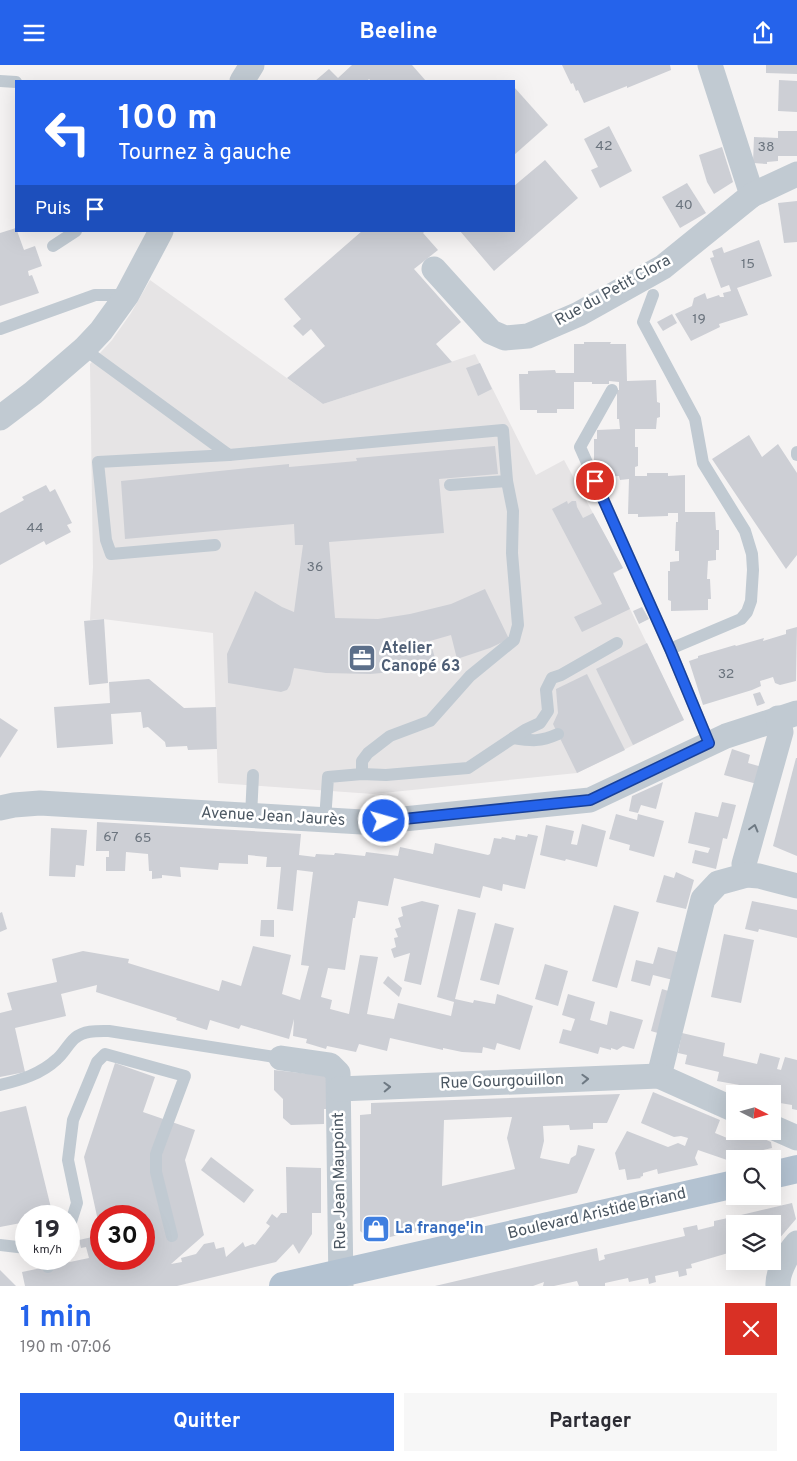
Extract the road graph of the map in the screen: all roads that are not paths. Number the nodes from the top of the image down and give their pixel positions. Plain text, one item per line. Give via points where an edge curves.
1 (252, 65) edge
2 (710, 65) edge
3 (243, 80) edge
4 (0, 81) edge
5 (15, 82) edge
6 (797, 174) edge
7 (752, 195) junction
8 (74, 232) edge
9 (160, 232) edge
10 (52, 245) dead end
11 (434, 269) dead end
12 (127, 295) junction
13 (653, 295) dead end
14 (0, 329) edge
15 (84, 349) junction
16 (612, 390) dead end
17 (0, 417) edge
18 (229, 455) junction
19 (507, 481) junction
20 (450, 485) dead end
21 (215, 545) dead end
22 (616, 643) dead end
23 (670, 649) junction
24 (788, 716) edge
25 (558, 734) dead end
26 (513, 738) junction
27 (709, 743) junction
28 (362, 774) junction
29 (253, 775) dead end
30 (0, 808) edge
31 (251, 816) junction
32 (326, 820) junction
33 (748, 875) junction
34 (797, 886) edge
35 (281, 1058) joint
36 (659, 1076) junction
37 (0, 1085) edge
38 (339, 1089) junction
39 (726, 1106) edge
40 (781, 1131) edge
41 (797, 1137) edge
42 (797, 1169) edge
43 (781, 1173) edge
44 (726, 1185) edge
45 (76, 1205) edge
46 (172, 1236) dead end
47 (797, 1243) edge
48 (0, 1245) edge
49 (15, 1247) edge
50 (340, 1280) edge
51 (776, 1285) edge
52 (283, 1286) edge

1 - 3 street
2 - 7 street
4 - 5 lane
6 - 7 street, Rue du Petit Clora
7 - 11 street, Rue du Petit Clora via 663,267 579,314 528,336 505,338 491,332
8 - 10 lane
9 - 12 street
12 - 14 lane via 95,295
12 - 15 street via 102,331
13 - 23 lane via 643,322 695,419 704,463 745,531 753,570 751,601 741,619
15 - 17 street
15 - 18 lane
16 - 23 lane via 580,447
18 - 19 lane via 503,430
18 - 21 lane via 98,462 106,540 111,554
19 - 20 lane
19 - 28 lane via 513,511 512,553 518,625 514,640 470,676 430,721 390,736 368,753 362,761
22 - 26 lane via 552,678 546,690 548,711 540,723
23 - 27 lane
24 - 27 street, Avenue Jean Jaurès
33 -> 24 street via 744,864 780,732
25 - 26 lane via 534,741
26 - 28 lane via 468,768
27 - 32 street, Avenue Jean Jaurès via 590,800 384,821
28 - 32 lane via 328,777
29 - 31 lane
30 - 31 street, Avenue Jean Jaurès via 40,803
31 - 32 street, Avenue Jean Jaurès
33 - 34 street
33 - 36 street via 718,883 702,899
35 - 37 lane via 109,1031 90,1031 76,1037 57,1059 44,1068 25,1079
35 - 38 street via 330,1065 338,1073
38 -> 36 street, Rue Gourgouillon
36 - 39 street, Rue Gourgouillon
38 - 50 street, Rue Jean Maupoint
40 - 41 street
42 - 43 main road
44 - 50 main road, Boulevard Aristide Briand
45 - 46 lane via 68,1160 74,1121 97,1062 106,1054 184,1076 156,1154 156,1172
47 - 51 street
48 - 49 lane
50 - 52 main road, Boulevard Aristide Briand

